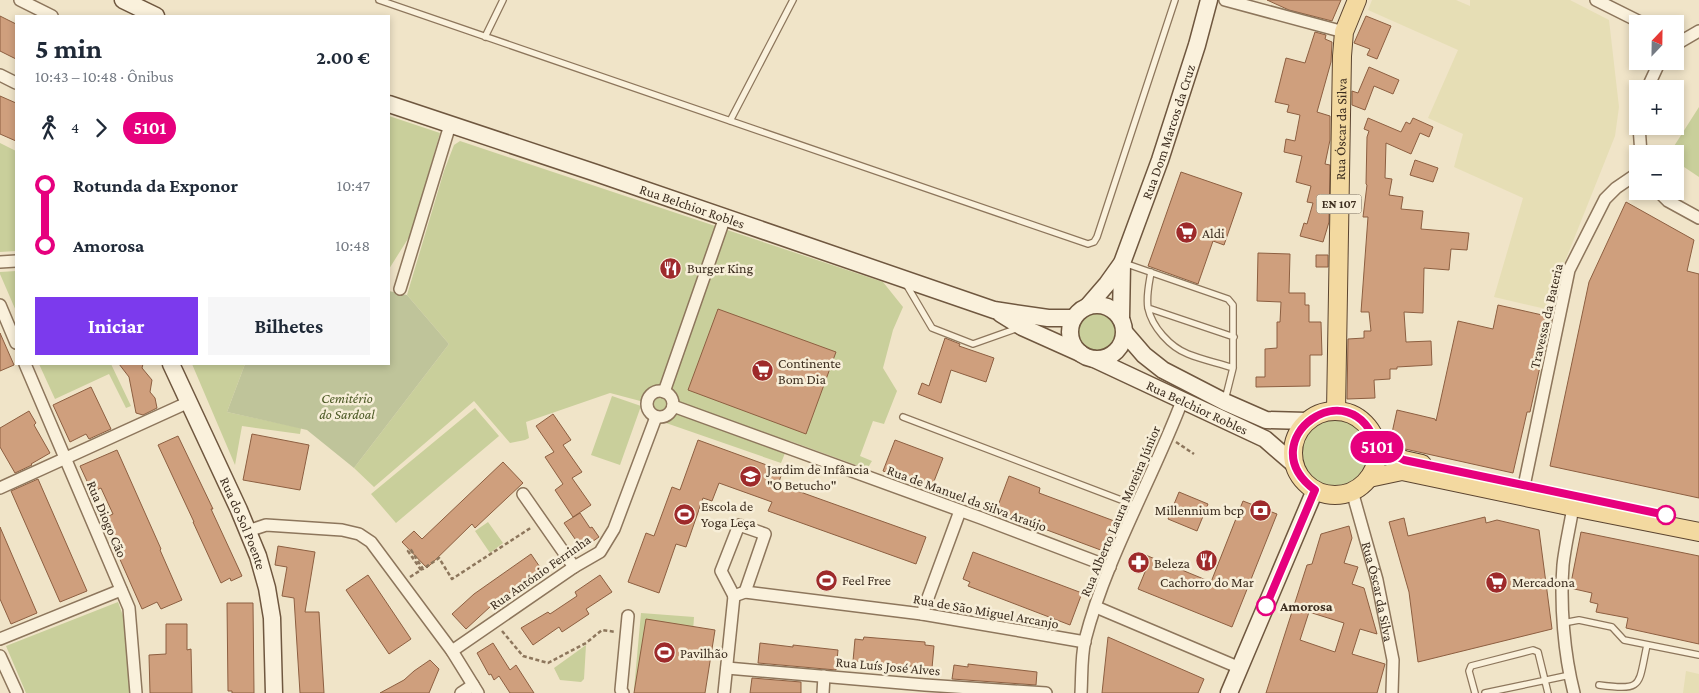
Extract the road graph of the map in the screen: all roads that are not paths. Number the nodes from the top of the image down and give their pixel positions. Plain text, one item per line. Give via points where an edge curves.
1 (20, 0) edge
2 (123, 0) edge
3 (379, 0) edge
4 (503, 0) edge
5 (793, 0) edge
6 (1176, 0) edge
7 (1209, 0) edge
8 (1224, 0) edge
9 (1357, 0) edge
10 (1596, 0) edge
11 (50, 15) edge
12 (154, 15) edge
13 (1629, 16) edge
14 (1699, 31) edge
15 (1344, 32) junction
16 (485, 37) junction
17 (1684, 38) edge
18 (0, 75) edge
19 (15, 82) edge
20 (390, 104) edge
21 (730, 121) junction
22 (450, 126) junction
23 (1629, 179) edge
24 (1667, 200) edge
25 (725, 217) junction
26 (1699, 218) edge
27 (15, 261) edge
28 (0, 262) edge
29 (1122, 263) junction
30 (1151, 272) junction
31 (902, 278) junction
32 (400, 289) dead end
33 (0, 305) edge
34 (1088, 306) junction
35 (1148, 308) junction
36 (994, 310) junction
37 (1073, 318) junction
38 (1123, 326) junction
39 (1022, 327) junction
40 (1234, 337) junction
41 (15, 341) edge
42 (1087, 356) junction
43 (25, 365) edge
44 (171, 365) edge
45 (1233, 368) junction
46 (664, 392) junction
47 (1182, 401) junction
48 (189, 402) junction
49 (1224, 402) junction
50 (673, 406) junction
51 (1336, 411) junction
52 (656, 417) junction
53 (904, 417) dead end
54 (1307, 421) junction
55 (1377, 447) junction
56 (65, 459) junction
57 (1295, 465) junction
58 (1369, 478) junction
59 (1524, 486) junction
60 (0, 488) edge
61 (1315, 490) junction
62 (1352, 491) junction
63 (524, 494) dead end
64 (1137, 506) junction
65 (1573, 507) junction
66 (960, 510) junction
67 (1699, 521) edge
68 (248, 531) junction
69 (1699, 532) edge
70 (574, 567) junction
71 (1110, 567) junction
72 (121, 590) junction
73 (740, 594) junction
74 (1096, 607) junction
75 (922, 614) junction
76 (628, 616) dead end
77 (1563, 623) junction
78 (0, 639) edge
79 (1085, 642) junction
80 (1647, 645) junction
81 (452, 651) junction
82 (1699, 655) edge
83 (0, 656) edge
84 (727, 668) junction
85 (1240, 668) junction
86 (1570, 675) junction
87 (824, 676) junction
88 (1545, 680) junction
89 (1599, 685) dead end
90 (475, 689) edge
91 (925, 689) edge
92 (1020, 692) edge
93 (17, 693) edge
94 (136, 693) edge
95 (274, 693) edge
96 (461, 693) edge
97 (623, 693) edge
98 (724, 693) edge
99 (823, 693) edge
100 (1046, 693) edge
101 (1081, 693) edge
102 (1229, 693) edge
103 (1392, 693) edge
104 (1475, 693) edge
105 (1485, 693) edge
106 (1548, 693) edge
107 (1574, 693) edge

1 - 11 street
2 - 12 main road
3 - 16 lane
4 - 16 lane
5 - 21 lane
6 - 21 lane via 1097,237 1088,244
7 - 29 main road, Rua Dom Marcos da Cruz via 1160,160
8 - 15 street
9 - 15 main road, Rua Óscar da Silva / EN 107
10 - 13 street
14 - 17 street
15 - 51 main road, Rua Óscar da Silva / EN 107
16 - 21 lane
18 - 19 street
20 - 22 main road, Rua Belchior Robles
22 - 25 main road, Rua Belchior Robles
22 - 32 street
23 - 59 street, Travessa da Bateria via 1605,199 1570,270
24 - 26 street
25 - 31 main road, Rua Belchior Robles
25 - 46 street
27 - 28 street
29 - 30 lane
29 - 34 main road, Rua Dom Marcos da Cruz
29 - 38 main road, Rua Dom Marcos da Cruz
30 - 35 lane
30 - 40 lane via 1228,299 1233,305
31 - 36 main road, Rua Belchior Robles
31 - 39 lane via 932,328 973,344
33 - 41 street
34 - 37 main road
34 - 38 main road via 1103,305 1116,312
35 - 40 lane
35 - 45 lane via 1169,342 1186,354
36 - 37 main road, Rua Belchior Robles via 1048,318
36 - 39 main road, Rua Belchior Robles
37 - 42 main road via 1070,337 1074,346
38 - 42 main road via 1120,348 1115,353 1101,359
38 - 49 main road, Rua Belchior Robles via 1144,355 1163,370
39 - 42 main road, Rua Belchior Robles
40 - 45 lane
42 - 47 main road, Rua Belchior Robles
43 - 56 street, Rua Diogo Cão
44 - 48 main road, Rua do Sol Poente
45 - 49 lane
46 - 50 street via 671,397
46 - 52 street via 652,393 647,400 647,408
47 - 57 main road, Rua Belchior Robles via 1264,439
47 - 64 street, Rua Alberto Laura Moreira Júnior
48 - 56 street
48 - 68 main road, Rua do Sol Poente
49 - 54 main road, Rua Belchior Robles via 1266,420
50 - 52 street via 669,414
50 - 66 street, Rua de Manuel da Silva Araújo
51 - 54 main road
51 - 55 main road via 1358,416 1374,436
52 - 70 street, Rua António Ferrinha via 614,529 600,552
53 - 64 lane
54 - 57 main road via 1294,442
55 - 58 main road via 1376,463
55 - 59 main road via 1404,460
56 - 60 street
56 - 72 street, Rua Diogo Cão
57 - 61 main road
58 - 62 main road
58 - 65 main road via 1402,471
59 - 67 main road
61 - 62 main road via 1340,495
61 - 85 main road
62 - 103 street, Rua Óscar da Silva via 1377,580 1393,660
63 - 70 street
64 - 71 street, Rua Alberto Laura Moreira Júnior
65 - 69 main road
65 - 77 street via 1563,566
66 - 71 street, Rua de Manuel da Silva Araújo
66 - 75 street
68 - 81 street via 266,525 359,534 371,542
68 - 95 main road, Rua do Sol Poente via 267,588 272,618
70 - 81 street, Rua António Ferrinha
71 - 74 street, Rua Alberto Laura Moreira Júnior
72 - 78 street
72 - 94 street, Rua Diogo Cão via 129,608
73 - 73 street via 765,534 739,525 721,572
73 - 75 street, Rua de São Miguel Arcanjo
73 - 84 street
74 - 79 street, Rua Alberto Laura Moreira Júnior
74 - 85 street
75 - 79 street, Rua de São Miguel Arcanjo
76 - 97 street
77 - 80 lane via 1579,620 1612,626 1624,640
77 - 86 street
79 - 101 street, Rua Alberto Laura Moreira Júnior
80 - 82 lane
80 - 89 lane via 1639,680 1634,686
81 - 90 street
83 - 93 street
84 - 87 street, Rua Luís José Alves
84 - 98 street
85 - 102 main road
86 - 88 lane
86 - 107 street
87 - 91 street, Rua Luís José Alves
87 - 99 street
88 - 104 lane via 1538,652 1533,650 1471,666 1469,671
88 - 105 lane
88 - 106 lane
90 - 96 street
91 - 92 street, Rua Luís José Alves
92 - 100 street, Rua Luís José Alves

